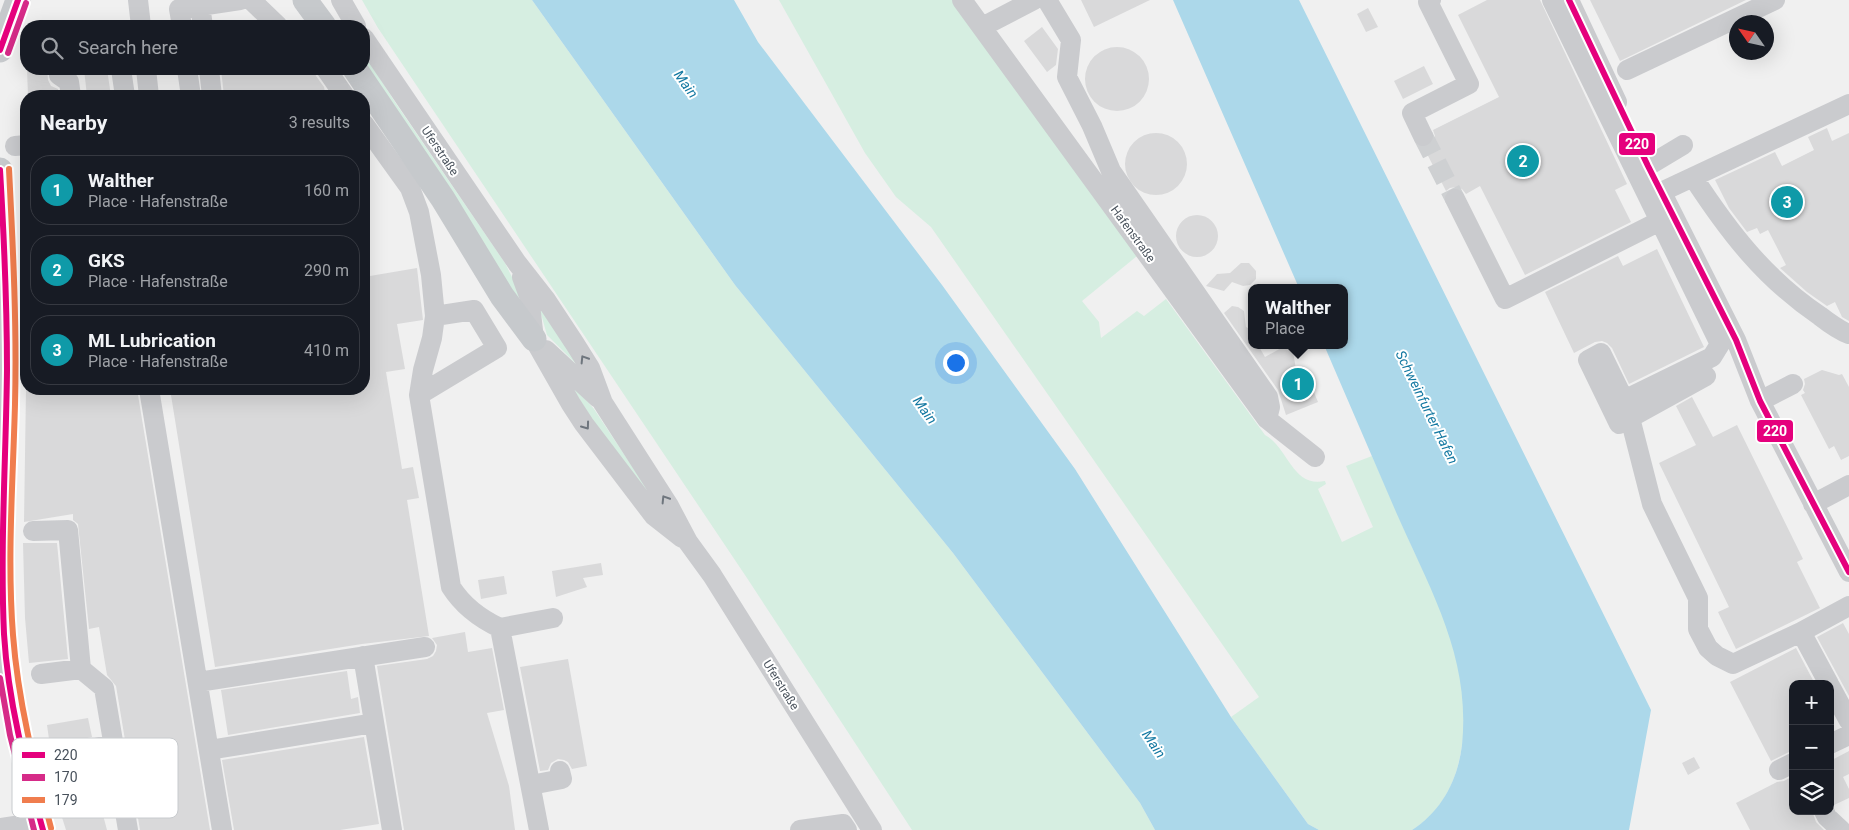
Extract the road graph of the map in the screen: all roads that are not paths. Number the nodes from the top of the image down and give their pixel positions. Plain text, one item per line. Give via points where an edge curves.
1 (18, 0) edge
2 (138, 0) edge
3 (240, 0) edge
4 (251, 0) edge
5 (305, 0) edge
6 (341, 0) edge
7 (962, 0) edge
8 (1034, 0) edge
9 (1047, 0) edge
10 (1431, 0) edge
11 (1552, 0) edge
12 (1569, 0) edge
13 (1775, 0) edge
14 (200, 6) junction
15 (140, 20) edge
16 (181, 20) edge
17 (202, 20) edge
18 (272, 20) edge
19 (320, 20) edge
20 (353, 20) edge
21 (982, 27) junction
22 (370, 47) edge
23 (0, 50) edge
24 (1628, 70) dead end
25 (59, 75) edge
26 (122, 75) edge
27 (147, 75) edge
28 (188, 75) edge
29 (209, 75) edge
30 (329, 75) edge
31 (359, 75) edge
32 (71, 90) edge
33 (124, 90) edge
34 (148, 90) edge
35 (189, 90) edge
36 (211, 90) edge
37 (338, 90) edge
38 (369, 90) edge
39 (370, 91) edge
40 (1849, 104) edge
41 (370, 132) edge
42 (1423, 136) tunnel mouth
43 (1683, 145) dead end
44 (1648, 166) junction
45 (0, 170) edge
46 (1693, 177) junction
47 (1661, 192) junction
48 (1455, 199) tunnel mouth
49 (1660, 221) junction
50 (2, 255) edge
51 (517, 263) junction
52 (435, 316) junction
53 (1849, 334) edge
54 (534, 339) junction
55 (1220, 341) junction
56 (1706, 376) dead end
57 (1793, 384) dead end
58 (150, 395) edge
59 (419, 395) junction
60 (1760, 401) junction
61 (603, 403) junction
62 (1630, 418) junction
63 (1316, 456) dead end
64 (1849, 485) edge
65 (1813, 504) junction
66 (33, 531) dead end
67 (688, 542) junction
68 (1849, 572) edge
69 (1849, 606) edge
70 (553, 618) dead end
71 (500, 628) junction
72 (1800, 632) junction
73 (425, 647) dead end
74 (364, 656) junction
75 (82, 669) junction
76 (41, 674) dead end
77 (1827, 680) edge
78 (198, 682) junction
79 (1834, 692) edge
80 (1849, 720) edge
81 (374, 723) junction
82 (1849, 735) edge
83 (20, 738) edge
84 (112, 738) edge
85 (1834, 742) edge
86 (209, 750) junction
87 (560, 771) dead end
88 (531, 785) junction
89 (1826, 815) edge
90 (42, 826) edge
91 (0, 828) edge
92 (388, 829) edge
93 (222, 830) edge
94 (539, 830) edge
95 (800, 830) edge
96 (847, 830) edge
97 (872, 830) edge
98 (1841, 830) edge

1 - 23 main road
2 - 15 street
3 - 14 street
4 - 18 street
5 - 19 main road
6 - 20 street
7 - 21 street, Hafenstraße
8 - 21 street
9 - 55 street via 1071,40 1067,77 1111,171
10 - 42 street via 1428,2 1469,84 1412,113
11 - 49 street
12 - 44 street
13 - 24 street
14 - 16 street via 179,9
14 - 17 street
21 - 55 street, Hafenstraße
22 - 51 street, Uferstraße
25 - 32 street via 70,82
26 - 33 street
27 - 34 street
28 - 35 street
29 - 36 street
30 - 37 street
31 - 38 main road
39 - 54 main road via 443,199 502,296
40 - 46 street
41 - 52 street via 416,200 431,276
43 - 44 street
44 - 47 street
45 - 50 main road
46 - 47 street
46 - 53 street via 1746,252 1804,305
47 - 60 street via 1736,340
48 - 49 street via 1505,299
49 - 62 street via 1720,344 1712,357 1624,400 1601,353 1588,360 1619,424
50 - 83 main road via 7,369 2,558 4,634
51 - 54 street, Uferstraße via 529,296
61 -> 51 street, Uferstraße via 590,368 546,300
52 - 59 street
52 - 59 street via 474,310 497,348
54 - 61 street, Uferstraße
54 -> 67 street, Uferstraße via 594,438 654,516
55 - 63 street, Hafenstraße via 1267,419
56 - 62 street
57 - 60 street
58 - 78 street
59 - 71 street via 451,587 472,610
60 - 65 street
67 -> 61 street, Uferstraße via 669,506
62 - 72 street via 1652,504 1698,598 1698,629 1708,648 1732,664
64 - 65 street
65 - 68 street
66 - 75 street via 68,530
67 - 97 street, Uferstraße
69 - 72 street
70 - 71 street
71 - 88 street
72 - 77 street
73 - 74 street
74 - 78 street
74 - 81 street
75 - 76 street
75 - 84 street via 104,688
78 - 86 street
79 - 80 street
81 - 86 street
81 - 92 street
82 - 85 street
86 - 93 street
87 - 88 street via 562,779
88 - 94 street
89 - 98 street
90 - 91 street
95 - 96 street via 843,824

